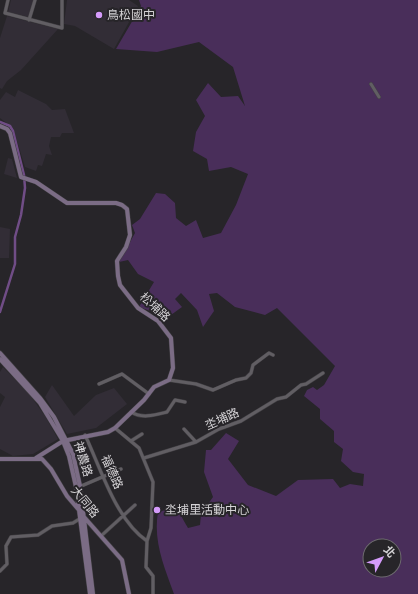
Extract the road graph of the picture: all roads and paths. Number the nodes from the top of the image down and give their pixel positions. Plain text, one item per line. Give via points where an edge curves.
1 (8, 0) edge
2 (35, 0) edge
3 (62, 0) edge
4 (29, 20) junction
5 (371, 84) dead end
6 (379, 97) dead end
7 (0, 126) edge
8 (0, 353) edge
9 (273, 355) dead end
10 (0, 359) edge
11 (323, 373) dead end
12 (169, 380) junction
13 (99, 384) dead end
14 (149, 394) junction
15 (185, 402) dead end
16 (131, 412) junction
17 (115, 428) junction
18 (184, 429) dead end
19 (142, 434) dead end
20 (85, 435) junction
21 (65, 441) junction
22 (131, 441) junction
23 (196, 442) junction
24 (36, 458) junction
25 (144, 458) junction
26 (0, 459) edge
27 (121, 469) dead end
28 (104, 476) junction
29 (78, 487) junction
30 (136, 506) dead end
31 (78, 510) junction
32 (122, 517) junction
33 (81, 518) junction
34 (101, 536) junction
35 (147, 541) junction
36 (0, 571) edge
37 (90, 594) edge
38 (93, 594) edge
39 (129, 594) edge
40 (153, 594) edge

1 - 4 street via 4,13
2 - 4 street
3 - 4 street via 62,28
5 - 6 street
7 - 12 street, 松埔路 via 10,133 24,178 50,190 67,203 116,203 127,209 130,235 117,261 120,285 138,308 158,321 171,338 173,368
8 - 21 street, 神農路 via 40,398
9 - 12 street via 269,353 253,365 251,374 246,378 213,390 196,384
10 - 21 street, 神農路 via 40,403
11 - 23 street, 坔埔路 via 286,397 277,399 241,421 224,426
12 - 14 street via 157,384
13 - 14 street via 122,374
14 - 16 street
15 - 16 street via 175,400 167,412 146,416 137,416
16 - 17 street
17 - 20 street via 108,432
17 - 22 street
18 - 23 street
19 - 22 street
20 - 21 street
20 - 28 street, 福德路
21 - 24 street
21 - 29 street, 神農路
22 - 25 street via 139,448
23 - 25 street, 坔埔路
24 - 26 street
24 - 31 street, 大同路 via 47,463
25 - 35 street via 152,482 153,500
27 - 28 street
28 - 29 street
28 - 32 street, 福德路
29 - 31 street, 神農路
29 - 33 street, 神農路
30 - 32 street
31 - 33 street, 神農路
32 - 34 street
32 - 35 street, 福德路 via 136,534
33 - 34 street, 大同路
33 - 36 street via 73,523 52,526 31,537 10,537 6,546 7,564
33 - 37 street, 神農路
33 - 38 street, 神農路
34 - 39 street, 大同路 via 122,560
35 - 40 street via 146,567 152,576

